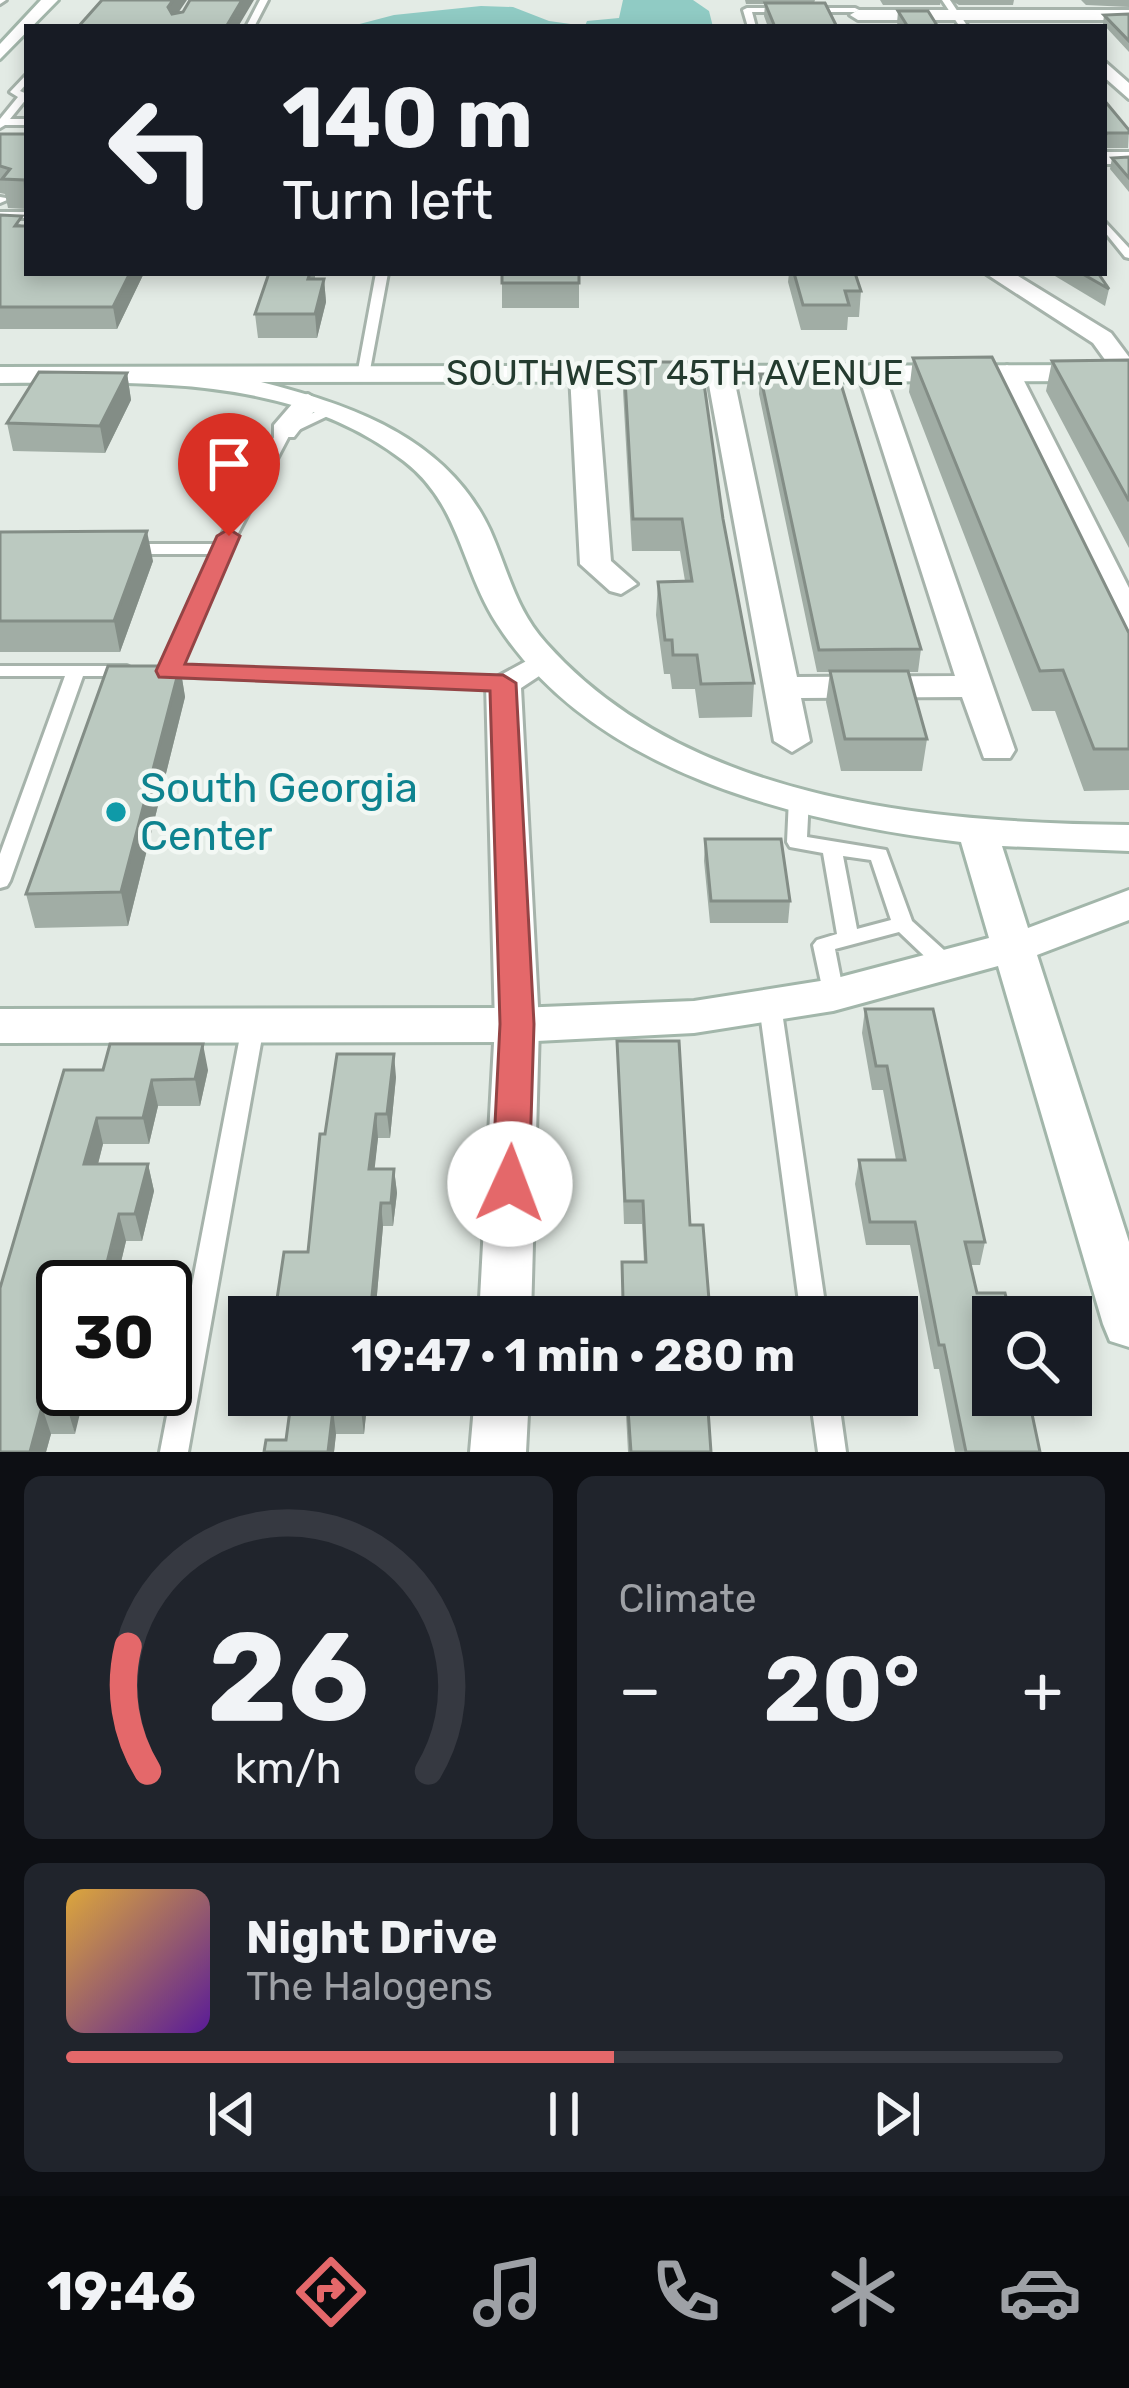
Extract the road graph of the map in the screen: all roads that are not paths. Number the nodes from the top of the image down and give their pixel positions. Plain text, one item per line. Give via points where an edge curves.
1 (50, 0) edge
2 (1046, 0) edge
3 (857, 13) edge
4 (955, 14) edge
5 (1129, 15) edge
6 (1065, 21) edge
7 (28, 24) edge
8 (751, 24) edge
9 (24, 28) edge
10 (0, 32) edge
11 (20, 32) junction
12 (0, 54) edge
13 (1107, 69) edge
14 (20, 82) edge
15 (0, 92) edge
16 (1129, 94) edge
17 (6, 133) edge
18 (1107, 228) edge
19 (1129, 255) edge
20 (381, 276) edge
21 (1002, 276) edge
22 (871, 373) junction
23 (1007, 373) junction
24 (1128, 373) edge
25 (172, 374) junction
26 (584, 374) junction
27 (720, 374) junction
28 (0, 375) edge
29 (363, 380) junction
30 (318, 406) junction
31 (284, 431) joint
32 (111, 549) edge
33 (223, 549) junction
34 (621, 584) dead end
35 (1129, 620) edge
36 (545, 661) junction
37 (0, 670) edge
38 (76, 671) junction
39 (169, 671) junction
40 (503, 683) junction
41 (976, 686) junction
42 (782, 688) junction
43 (792, 741) dead end
44 (997, 750) dead end
45 (799, 798) junction
46 (879, 818) junction
47 (977, 833) junction
48 (1129, 838) edge
49 (5, 845) edge
50 (832, 850) junction
51 (879, 856) junction
52 (0, 881) edge
53 (1129, 904) edge
54 (903, 925) junction
55 (848, 939) junction
56 (1013, 948) junction
57 (947, 965) junction
58 (833, 995) junction
59 (770, 1005) junction
60 (517, 1024) junction
61 (253, 1025) junction
62 (0, 1026) edge
63 (506, 1296) edge
64 (811, 1296) edge
65 (1129, 1324) edge
66 (501, 1416) edge
67 (827, 1416) edge
68 (174, 1452) edge
69 (498, 1452) edge
70 (832, 1452) edge

1 - 7 street
2 - 6 street
3 - 4 street
3 - 8 lane via 747,10
4 - 6 street
5 - 6 street
9 - 11 street
10 - 11 lane
11 - 12 street
13 - 16 street
14 - 15 lane
14 - 17 lane via 24,96
18 - 19 lane
20 - 29 lane
21 - 24 street via 1102,338
22 - 23 street, SOUTHWEST 45TH AVENUE
22 - 27 street, SOUTHWEST 45TH AVENUE
22 - 41 street
23 - 24 street, SOUTHWEST 45TH AVENUE
23 - 35 street
25 - 28 street
25 - 29 street
25 - 30 street
26 - 27 street, SOUTHWEST 45TH AVENUE
26 - 29 street, SOUTHWEST 45TH AVENUE via 438,371
26 - 34 street via 596,564
27 - 42 street
29 - 30 street
30 - 31 street
30 - 36 street via 410,453 454,495 499,600
31 - 33 lane
32 - 33 lane
33 - 39 lane
36 - 40 street
36 - 45 street via 631,728
37 - 38 lane
38 - 39 lane
38 - 49 lane
39 - 40 lane
40 - 60 street
41 - 42 street
41 - 44 street
42 - 43 street
45 - 46 street
45 - 50 lane via 796,842
46 - 47 street
46 - 51 lane
47 - 48 street
47 - 56 street
49 - 52 lane
50 - 51 lane
50 - 55 lane
51 - 54 lane
53 - 56 street
54 - 55 lane
54 - 57 lane
55 - 58 lane via 824,945
56 - 57 street
56 - 65 street
57 - 58 street
58 - 59 street
59 - 60 street via 694,1017
59 - 64 lane
60 - 61 street
60 - 63 street
61 - 62 street
61 - 68 lane
66 - 69 street
67 - 70 lane

